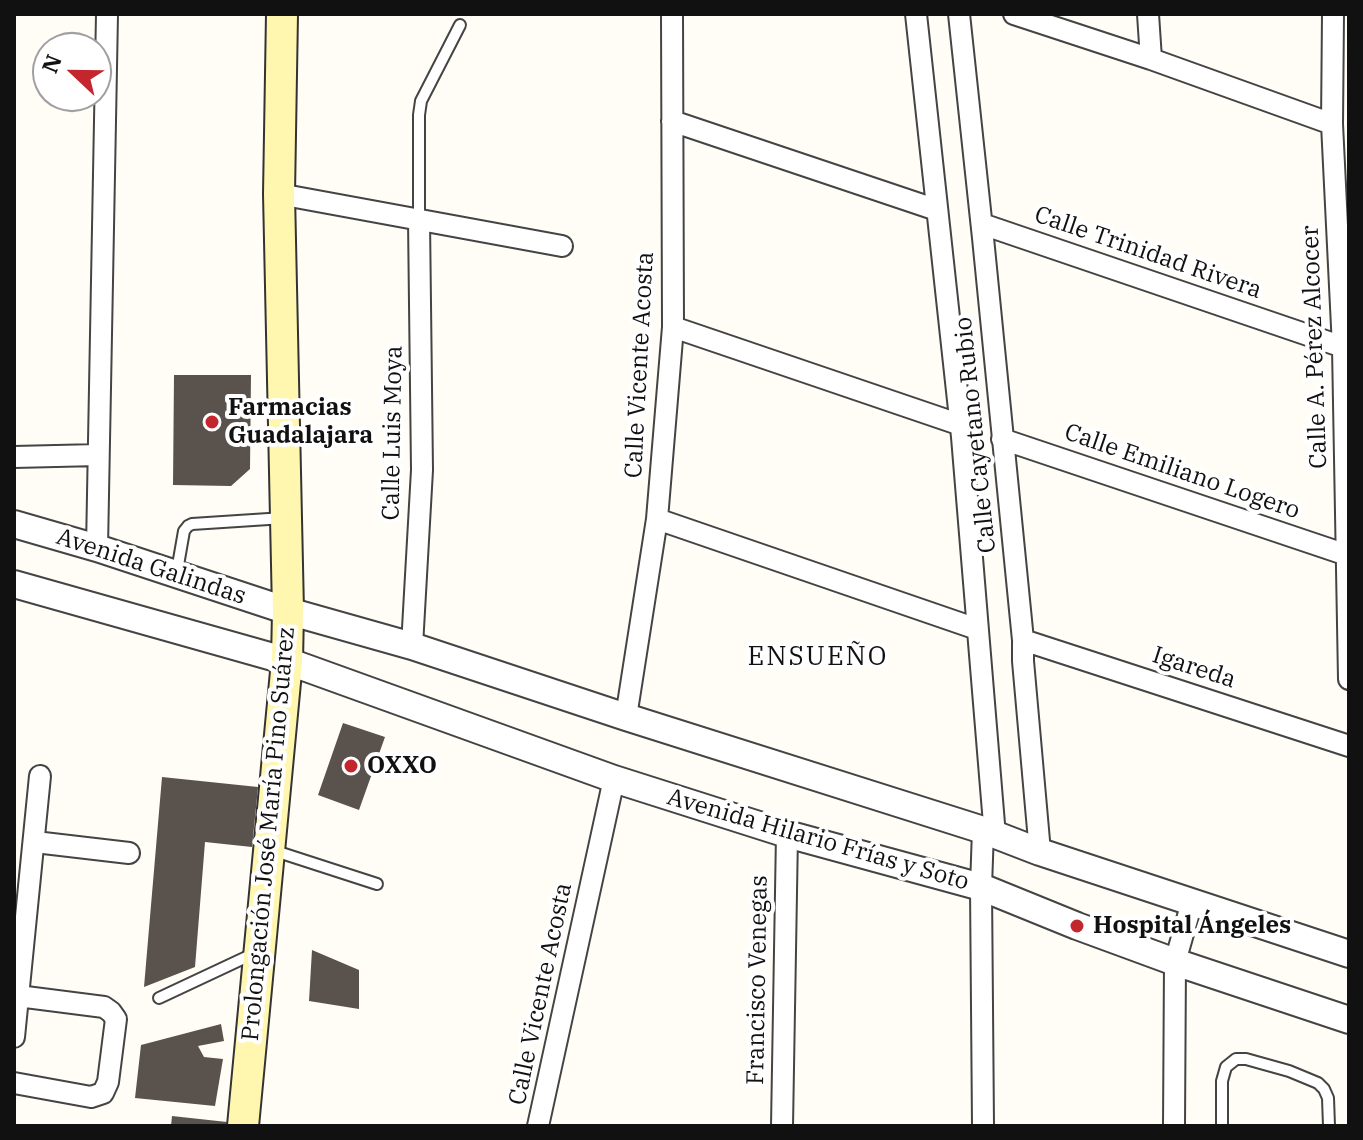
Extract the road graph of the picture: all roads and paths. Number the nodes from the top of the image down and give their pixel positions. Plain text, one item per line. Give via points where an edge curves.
1 (107, 14) edge
2 (282, 14) edge
3 (672, 14) edge
4 (916, 14) edge
5 (959, 14) edge
6 (1014, 14) edge
7 (1148, 14) edge
8 (1333, 14) edge
9 (460, 25) dead end
10 (1151, 59) junction
11 (672, 121) junction
12 (1332, 124) junction
13 (279, 194) junction
14 (937, 210) junction
15 (419, 220) junction
16 (982, 224) junction
17 (562, 246) dead end
18 (673, 327) junction
19 (1343, 347) junction
20 (961, 425) junction
21 (1002, 439) junction
22 (98, 455) junction
23 (14, 457) edge
24 (286, 518) junction
25 (657, 519) junction
26 (14, 524) edge
27 (97, 548) junction
28 (1347, 555) junction
29 (176, 573) junction
30 (14, 584) edge
31 (288, 611) junction
32 (977, 629) junction
33 (1023, 640) junction
34 (412, 646) junction
35 (287, 661) junction
36 (1349, 679) edge
37 (626, 717) junction
38 (1349, 746) edge
39 (40, 776) dead end
40 (614, 779) junction
41 (989, 833) junction
42 (787, 834) junction
43 (35, 842) junction
44 (270, 849) junction
45 (1040, 852) junction
46 (129, 853) dead end
47 (377, 884) dead end
48 (981, 887) junction
49 (1192, 902) junction
50 (260, 950) junction
51 (1349, 954) edge
52 (1175, 962) junction
53 (18, 996) junction
54 (159, 998) dead end
55 (1349, 1020) edge
56 (14, 1037) edge
57 (14, 1083) edge
58 (243, 1126) edge
59 (538, 1126) edge
60 (782, 1126) edge
61 (983, 1126) edge
62 (1174, 1126) edge
63 (1222, 1126) edge
64 (1329, 1126) edge

1 - 22 street
2 - 13 main road, Prolongación José María Pino Suárez
3 - 11 street, Calle Vicente Acosta
4 - 14 street, Calle Cayetano Rubio
5 - 16 street, Calle Cayetano Rubio
6 - 10 street
7 - 10 street
8 - 12 street, Calle A. Pérez Alcocer
9 - 15 lane via 421,101
10 - 12 street
11 - 14 street
11 - 18 street, Calle Vicente Acosta
12 - 19 street, Calle A. Pérez Alcocer
13 - 15 street
13 - 24 main road, Prolongación José María Pino Suárez
14 - 20 street, Calle Cayetano Rubio
15 - 17 street
15 - 34 street, Calle Luis Moya via 422,470
16 - 19 street, Calle Trinidad Rivera
16 - 21 street, Calle Cayetano Rubio
18 - 20 street
18 - 25 street, Calle Vicente Acosta
19 - 28 street, Calle A. Pérez Alcocer
20 - 32 street, Calle Cayetano Rubio
21 - 28 street, Calle Emiliano Logero
21 - 33 street, Calle Cayetano Rubio
22 - 23 street
22 - 27 street
24 - 29 lane via 192,524 184,531
24 - 31 main road, Prolongación José María Pino Suárez
25 - 32 street
25 - 37 street, Calle Vicente Acosta
26 - 27 street, Avenida Galindas
27 - 29 street, Avenida Galindas
28 - 36 street, Calle A. Pérez Alcocer
29 - 31 street, Avenida Galindas
30 - 35 street, Avenida Galindas
31 - 34 street
31 - 35 main road, Prolongación José María Pino Suárez
32 - 41 street, Calle Cayetano Rubio
33 - 38 street, Igareda
33 - 45 street, Calle Cayetano Rubio
34 - 37 street
35 - 40 street, Avenida Hilario Frías y Soto
35 - 44 main road, Prolongación José María Pino Suárez
37 - 41 street
39 - 43 street
40 - 42 street, Avenida Hilario Frías y Soto
40 - 59 street, Calle Vicente Acosta
41 - 45 street
41 - 48 street, Calle Cayetano Rubio
42 - 48 street, Avenida Hilario Frías y Soto
42 - 60 street, Francisco Venegas
43 - 46 street
43 - 53 street
44 - 47 lane
44 - 50 main road, Prolongación José María Pino Suárez
45 - 49 street
48 - 52 street, Avenida Hilario Frías y Soto
48 - 61 street, Calle Cayetano Rubio
49 - 51 street
49 - 52 street
50 - 54 lane
50 - 58 main road, Prolongación José María Pino Suárez
52 - 55 street, Avenida Hilario Frías y Soto
52 - 62 street
53 - 56 street
53 - 57 street via 104,1007 116,1019 103,1093 91,1097
63 - 64 lane via 1226,1067 1246,1059 1318,1083 1328,1098

